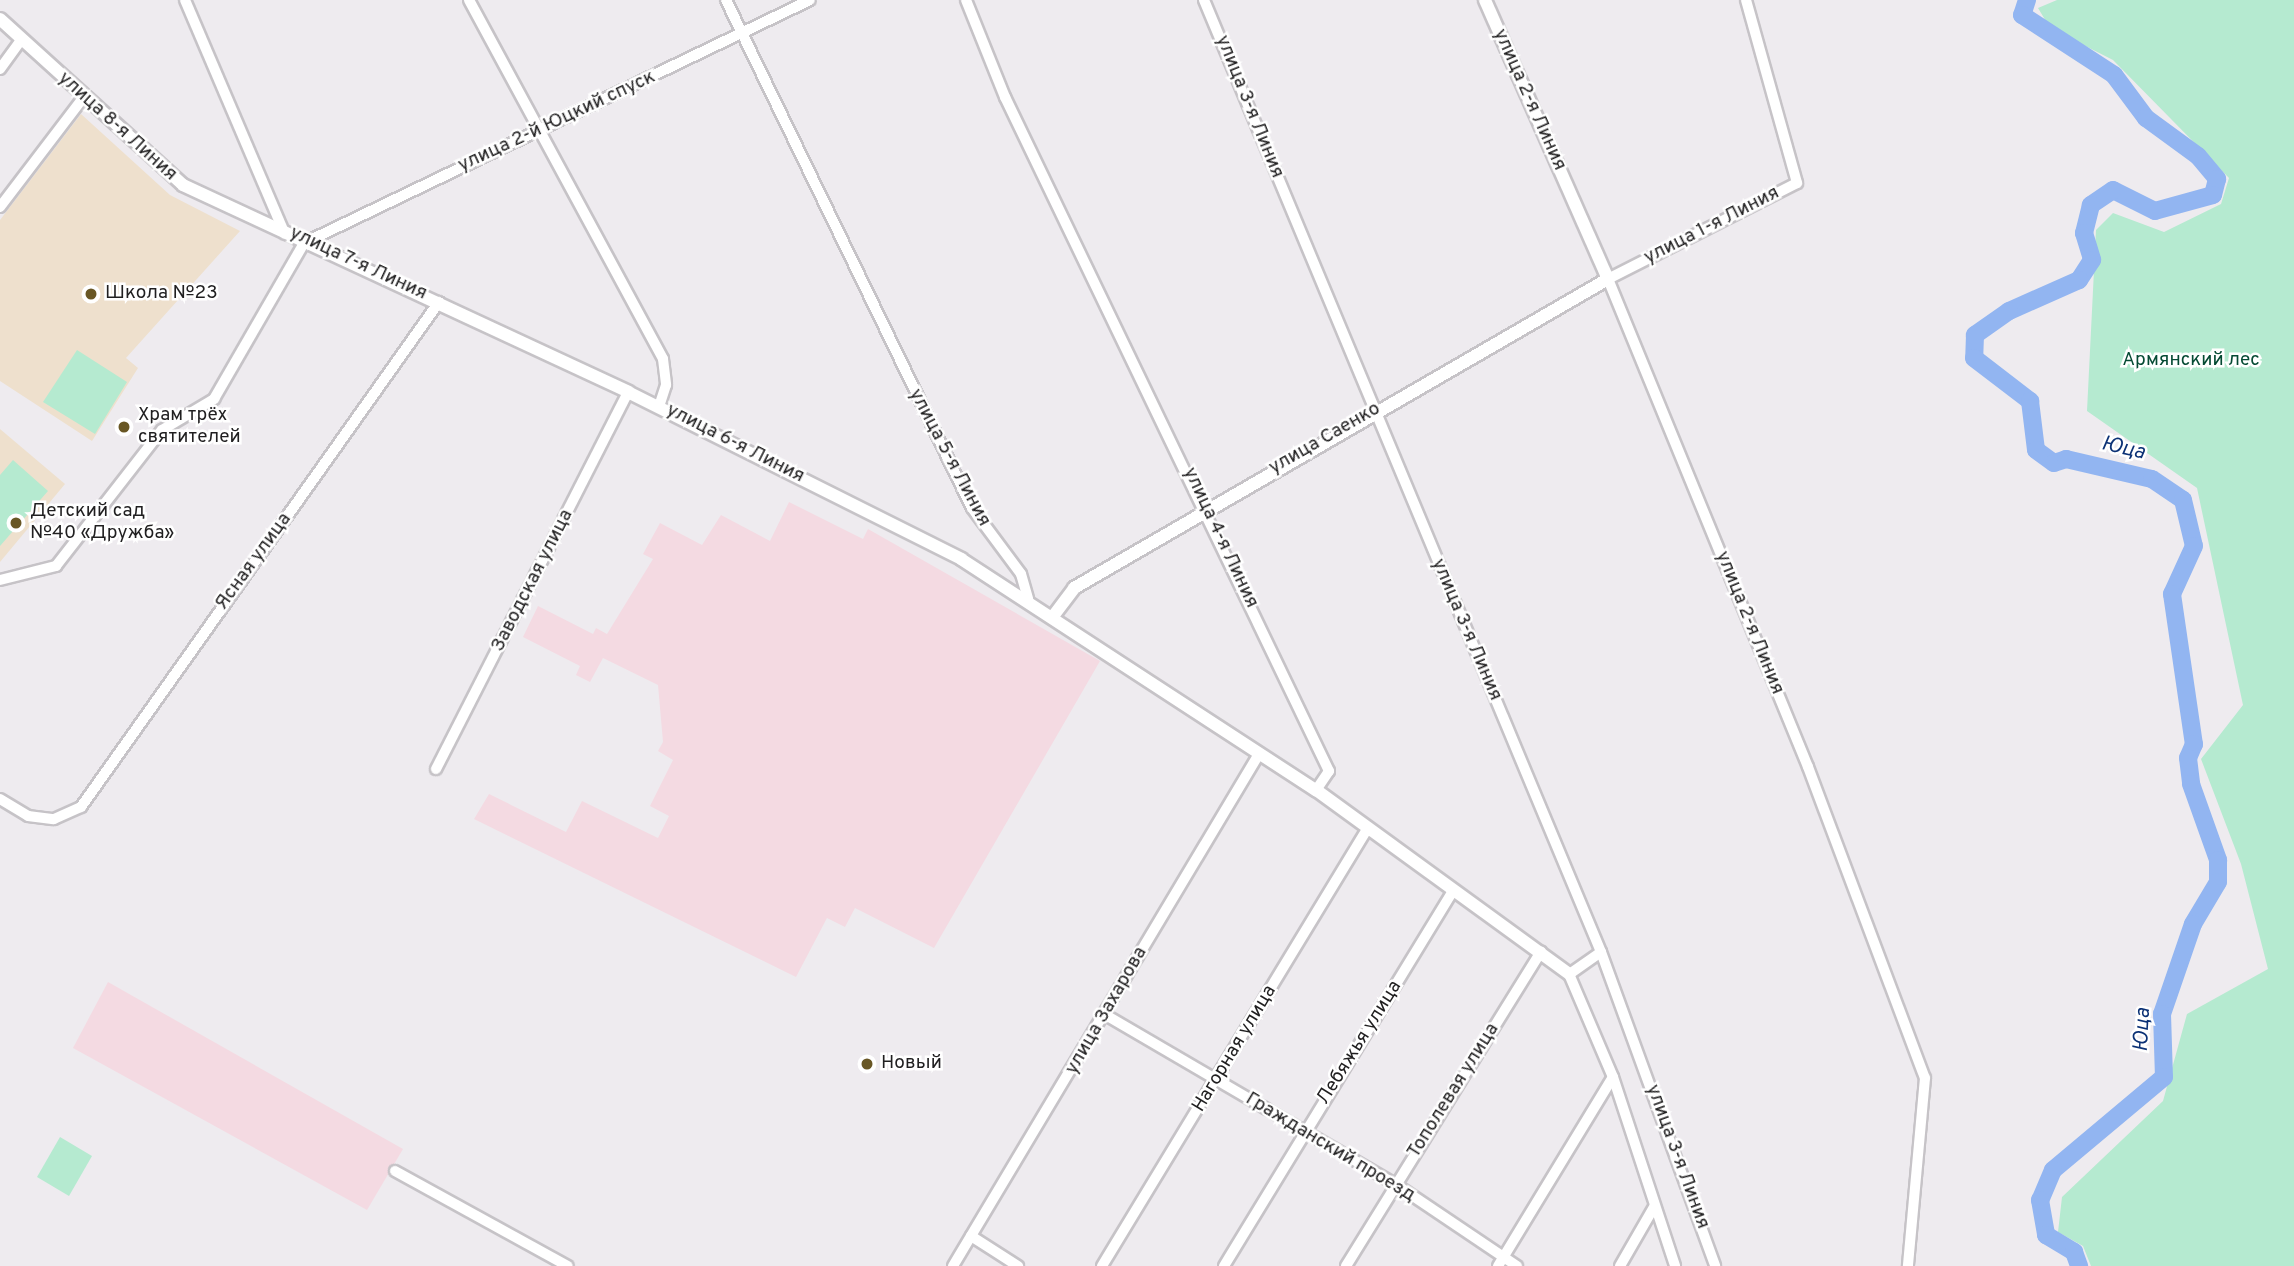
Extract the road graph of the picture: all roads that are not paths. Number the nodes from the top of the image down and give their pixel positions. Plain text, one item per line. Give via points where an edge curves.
1 (186, 0) edge
2 (469, 0) edge
3 (726, 0) edge
4 (810, 0) edge
5 (966, 0) edge
6 (1204, 0) edge
7 (1486, 0) edge
8 (1746, 0) edge
9 (0, 19) edge
10 (743, 35) junction
11 (21, 40) junction
12 (0, 69) edge
13 (83, 98) junction
14 (539, 129) junction
15 (0, 207) edge
16 (285, 234) junction
17 (304, 243) junction
18 (1608, 279) junction
19 (439, 302) junction
20 (628, 392) junction
21 (659, 407) junction
22 (1374, 410) junction
23 (1206, 509) junction
24 (0, 580) edge
25 (1028, 599) junction
26 (1054, 615) junction
27 (1259, 754) junction
28 (436, 769) dead end
29 (1315, 790) junction
30 (0, 799) edge
31 (1366, 831) junction
32 (1452, 893) junction
33 (1541, 951) junction
34 (1601, 952) junction
35 (1569, 974) junction
36 (1104, 1014) junction
37 (1612, 1077) junction
38 (1216, 1080) junction
39 (1306, 1131) junction
40 (395, 1171) dead end
41 (1395, 1185) junction
42 (1654, 1207) junction
43 (971, 1236) junction
44 (1501, 1262) edge
45 (568, 1266) edge
46 (953, 1266) edge
47 (1018, 1266) edge
48 (1102, 1266) edge
49 (1224, 1266) edge
50 (1346, 1266) edge
51 (1517, 1266) edge
52 (1620, 1266) edge
53 (1675, 1266) edge
54 (1715, 1266) edge
55 (1908, 1266) edge

1 - 16 street, улица 7-я Линия
2 - 14 street, улица 6-я Линия
3 - 10 street, улица 5-я Линия
4 - 10 street, улица 2-й Юцкий спуск
5 - 23 street, улица 4-я Линия via 1005,97
6 - 22 street, улица 3-я Линия
7 - 18 street, улица 2-я Линия
8 - 18 street, улица 1-я Линия via 1797,183
9 - 11 street, улица 8-я Линия
10 - 14 street, улица 2-й Юцкий спуск
10 - 25 street, улица 5-я Линия via 972,508 1021,574
11 - 12 street
11 - 13 street, улица 8-я Линия
13 - 15 street
13 - 16 street, улица 8-я Линия via 183,185
14 - 17 street, улица 2-й Юцкий спуск
14 - 21 street, улица 6-я Линия via 663,359 666,385
16 - 17 street, улица 7-я Линия
17 - 19 street, улица 7-я Линия
17 - 24 street via 214,399 162,430 56,566
18 - 22 street, улица Саенко
18 - 55 street, улица 2-я Линия via 1808,767 1925,1078
19 - 20 street, улица 7-я Линия
19 - 30 street, Ясная улица via 81,807 65,819 28,816
20 - 21 street, улица 7-я Линия
20 - 28 street, Заводская улица
21 - 25 street, улица 6-я Линия via 961,559
22 - 23 street, улица Саенко
22 - 34 street, улица 3-я Линия
23 - 26 street, улица Саенко via 1074,587
23 - 29 street, улица 4-я Линия via 1329,771
25 - 26 street
26 - 27 street
27 - 29 street
27 - 36 street, улица Захарова
29 - 31 street
31 - 32 street
31 - 38 street, Нагорная улица
32 - 33 street
32 - 39 street, Лебяжья улица
33 - 35 street
33 - 41 street, Тополевая улица
34 - 35 street
34 - 54 street, улица 3-я Линия
35 - 37 street, улица 3-я Линия
36 - 38 street, Гражданский проезд
36 - 43 street, улица Захарова
37 - 42 street, улица 3-я Линия
37 - 44 street
38 - 39 street, Гражданский проезд
38 - 48 street, Нагорная улица
39 - 41 street, Гражданский проезд
39 - 49 street, Лебяжья улица
40 - 45 street
41 - 44 street, Гражданский проезд
41 - 50 street, Тополевая улица
42 - 52 street
42 - 53 street, улица 3-я Линия
43 - 46 street, улица Захарова
43 - 47 street
44 - 51 street, Гражданский проезд

